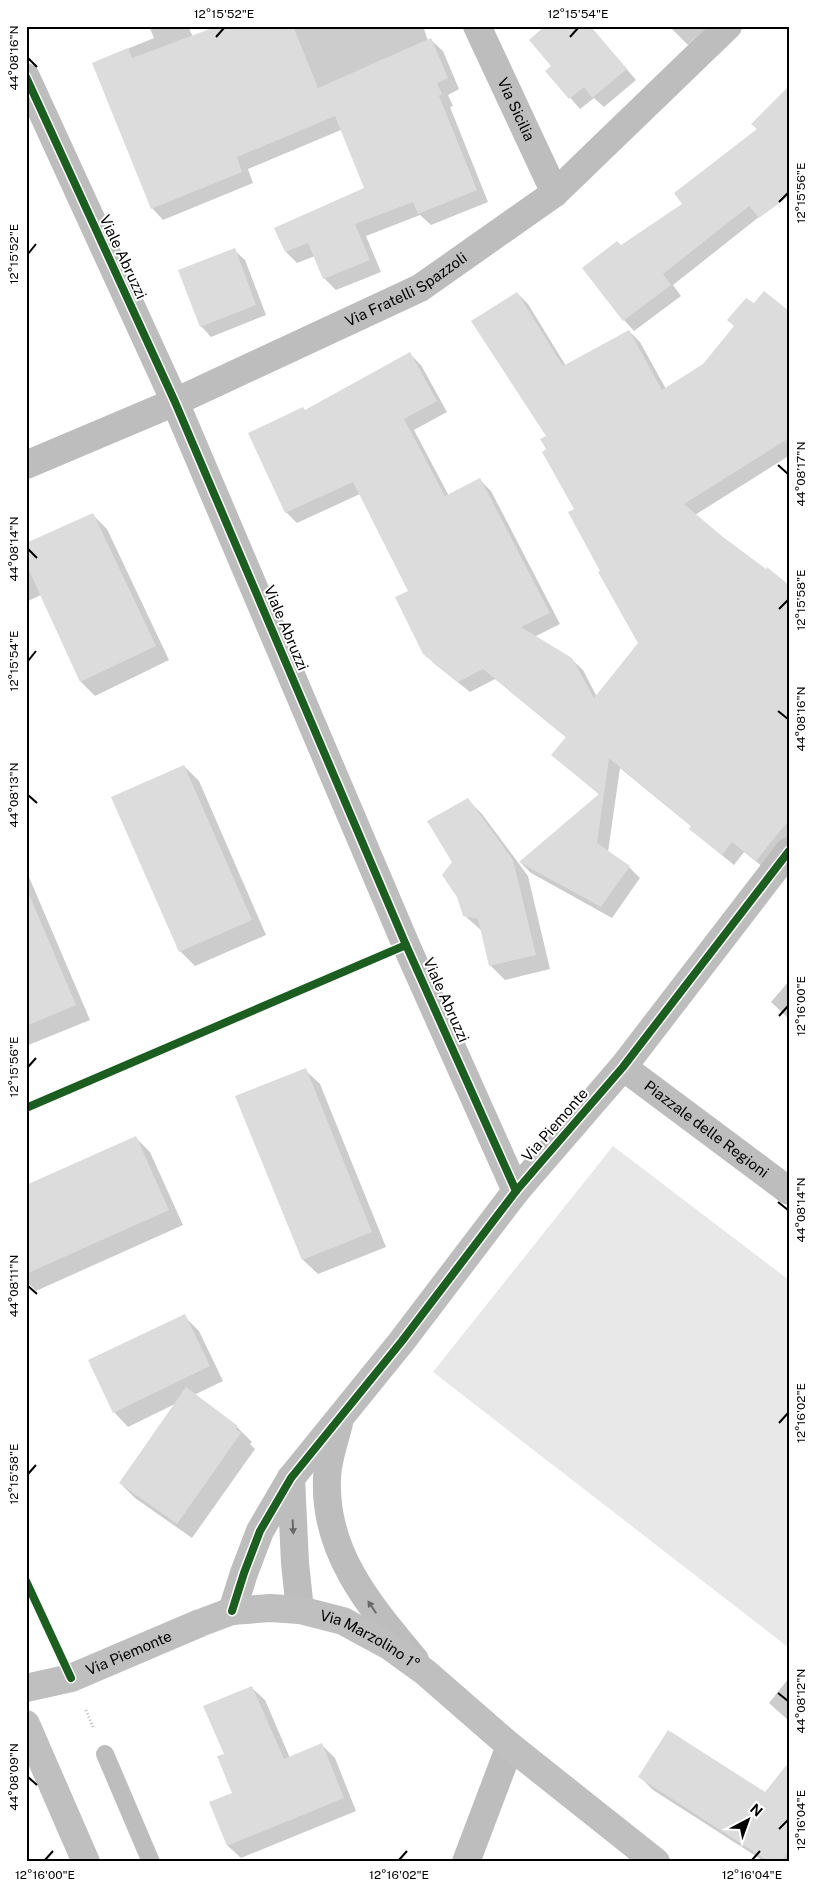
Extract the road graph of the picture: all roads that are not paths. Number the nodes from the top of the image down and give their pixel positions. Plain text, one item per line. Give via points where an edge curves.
1 (477, 26) edge
2 (728, 26) edge
3 (26, 77) edge
4 (555, 193) junction
5 (175, 402) junction
6 (26, 465) edge
7 (789, 851) edge
8 (623, 1068) junction
9 (516, 1191) junction
10 (789, 1191) edge
11 (340, 1416) junction
12 (291, 1478) junction
13 (300, 1610) junction
14 (232, 1612) junction
15 (200, 1623) joint
16 (425, 1672) junction
17 (26, 1688) edge
18 (26, 1724) edge
19 (510, 1746) junction
20 (106, 1754) road end
21 (86, 1862) edge
22 (151, 1862) edge
23 (466, 1862) edge
24 (656, 1862) edge

1 - 4 street, Via Sicilia
2 - 4 street, Via Fratelli Spazzoli
3 - 5 street, Viale Abruzzi
4 - 5 street, Via Fratelli Spazzoli via 420,288
5 - 6 street, Via Fratelli Spazzoli
5 - 9 street, Viale Abruzzi via 406,945
7 - 8 street, Via Piemonte
8 - 9 street, Via Piemonte
8 - 10 street, Piazzale delle Regioni
9 - 11 street, Via Piemonte via 402,1342
11 - 12 street, Via Piemonte
16 -> 11 street via 374,1611 360,1589 346,1566 330,1522 326,1478
12 -> 13 street
12 - 14 street, Via Piemonte via 260,1531
13 - 14 main road, Via Marzolino 1° via 270,1608
13 - 16 main road, Via Marzolino 1° via 343,1621 389,1646
14 - 15 main road, Via Marzolino 1°
15 - 17 main road, Via Piemonte via 71,1678
16 - 19 main road, Via Marzolino 1°
18 - 21 main road
19 - 23 street
19 - 24 main road, Via Marzolino 1°
20 - 22 lane

